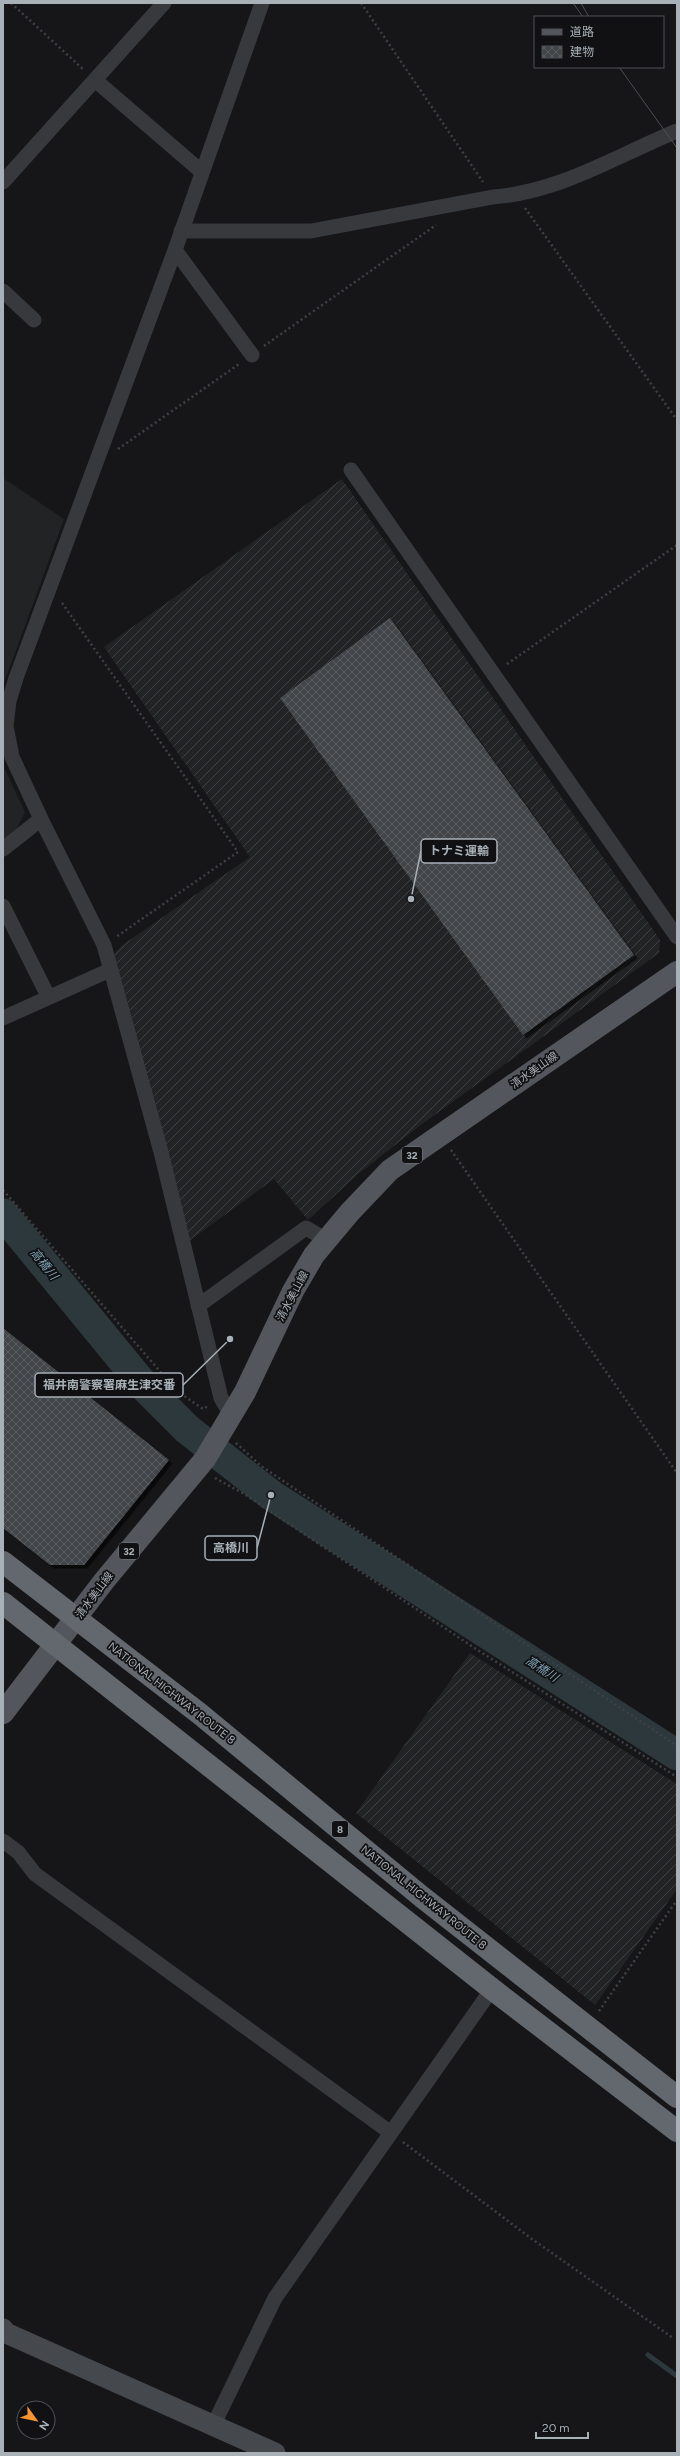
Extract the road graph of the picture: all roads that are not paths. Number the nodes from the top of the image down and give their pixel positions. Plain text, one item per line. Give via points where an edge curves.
1 (164, 3) edge
2 (262, 3) edge
3 (95, 80) junction
4 (677, 131) edge
5 (202, 172) junction
6 (3, 182) edge
7 (181, 231) junction
8 (175, 250) junction
9 (3, 292) edge
10 (34, 320) dead end
11 (252, 355) road end
12 (351, 470) dead end
13 (41, 819) junction
14 (3, 849) edge
15 (3, 906) edge
16 (677, 937) edge
17 (110, 970) junction
18 (677, 972) edge
19 (48, 996) junction
20 (3, 1018) edge
21 (327, 1240) junction
22 (198, 1306) junction
23 (227, 1424) junction
24 (3, 1562) edge
25 (3, 1603) edge
26 (76, 1618) junction
27 (56, 1646) junction
28 (3, 1713) edge
29 (3, 1841) edge
30 (492, 1989) junction
31 (677, 2097) edge
32 (677, 2131) edge
33 (391, 2133) junction
34 (3, 2329) edge
35 (213, 2426) junction
36 (275, 2453) edge

1 - 3 street
2 - 5 street
3 - 5 street
3 - 6 street
4 - 7 street via 584,174 516,196 493,197 311,231
5 - 7 street
7 - 8 street
8 - 11 street
8 - 13 street via 9,701 6,726 12,757
9 - 10 street
12 - 16 street
13 - 14 street
13 - 17 street via 104,945
15 - 19 street
17 - 19 street
17 - 22 street via 160,1152
18 - 21 main road, 清水美山線 / 32 via 390,1170
19 - 20 street
21 - 22 street via 306,1228
21 - 23 main road, 清水美山線 / 32 via 314,1255 293,1291
22 - 23 street
23 - 26 main road, 清水美山線 / 32 via 201,1464
24 - 26 highway, NATIONAL HIGHWAY ROUTE 8 / 8
25 - 27 highway
26 - 27 main road, 清水美山線 / 32
26 - 31 highway, NATIONAL HIGHWAY ROUTE 8 / 8 via 200,1714 422,1897
27 - 28 main road, 清水美山線 / 32
27 - 30 highway
29 - 33 street via 18,1852 35,1874
30 - 32 highway
30 - 33 street
33 - 35 street via 275,2298
34 - 35 street via 6,2333
35 - 36 street

